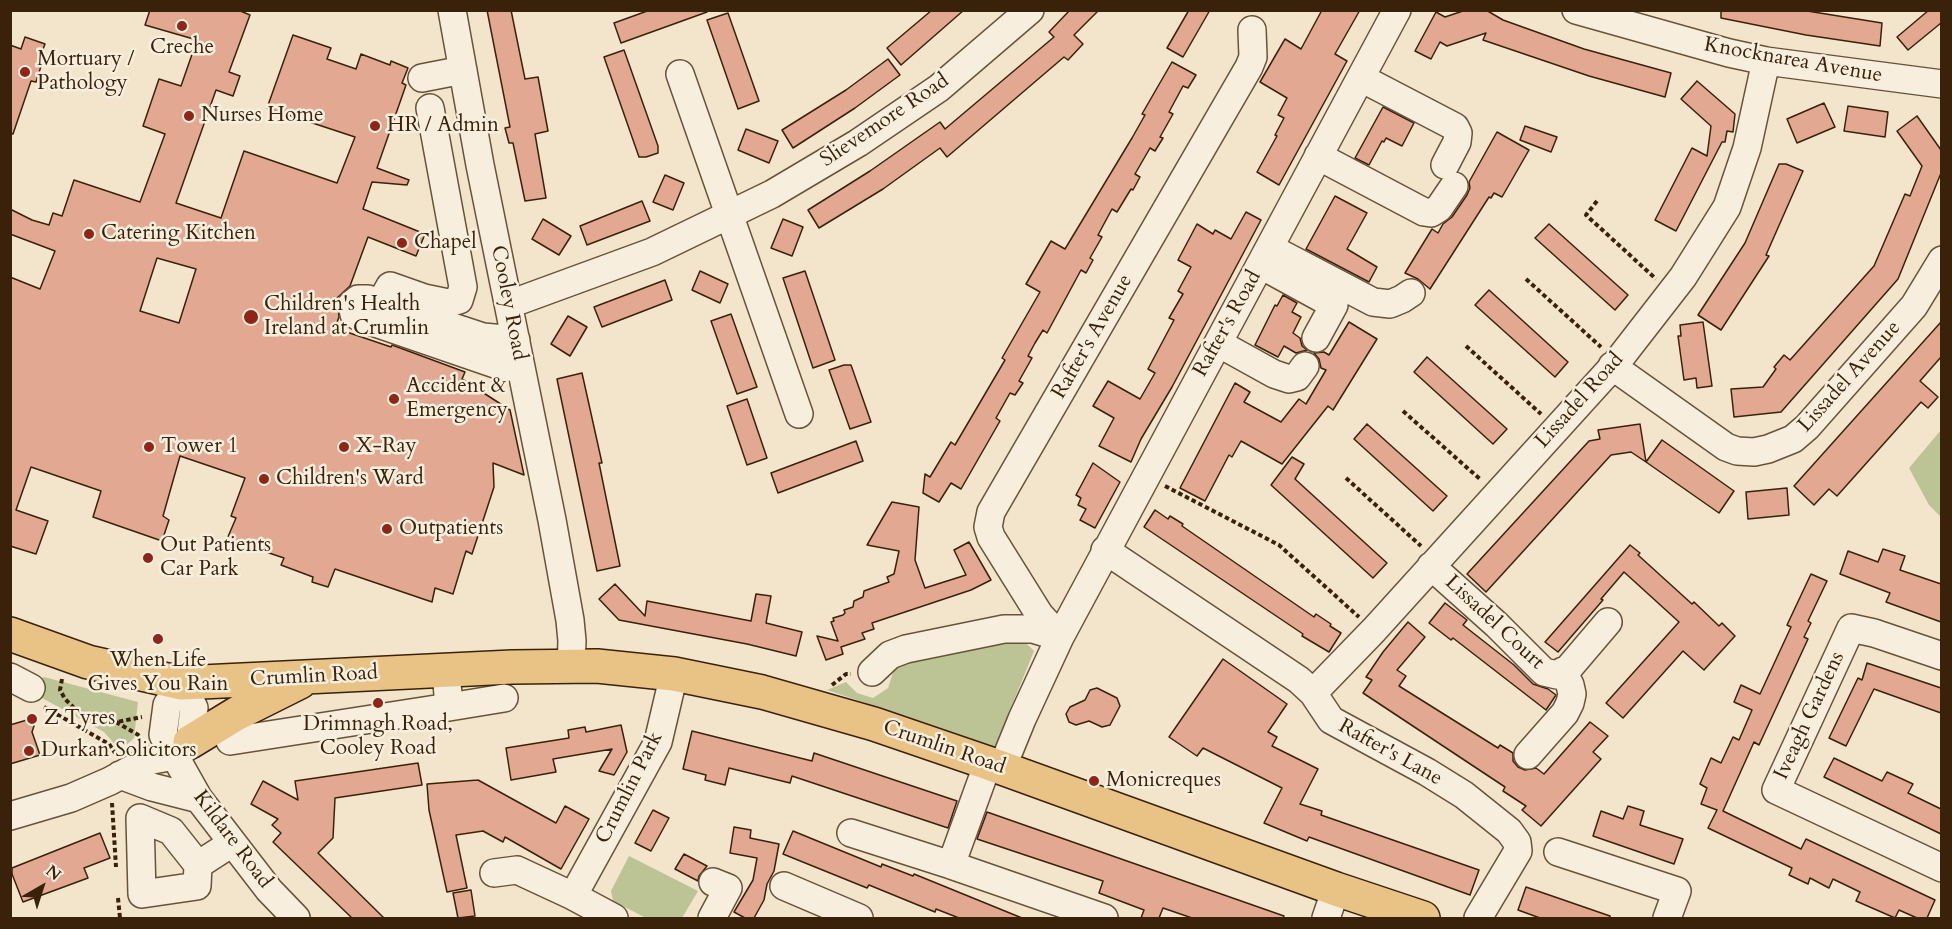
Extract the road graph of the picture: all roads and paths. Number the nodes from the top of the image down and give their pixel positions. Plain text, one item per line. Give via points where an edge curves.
1 (452, 10) edge
2 (1030, 10) edge
3 (1396, 10) edge
4 (1576, 10) edge
5 (1252, 30) dead end
6 (1766, 61) junction
7 (463, 70) junction
8 (681, 74) dead end
9 (422, 78) dead end
10 (1361, 78) junction
11 (1941, 84) edge
12 (430, 108) dead end
13 (1318, 156) junction
14 (1597, 201) dead end
15 (729, 216) junction
16 (1265, 257) junction
17 (1941, 260) edge
18 (1526, 279) dead end
19 (1671, 292) junction
20 (1411, 293) dead end
21 (508, 303) junction
22 (380, 304) junction
23 (1316, 338) dead end
24 (516, 340) junction
25 (1218, 343) junction
26 (1466, 346) dead end
27 (1614, 364) junction
28 (1305, 366) dead end
29 (521, 369) junction
30 (1402, 411) dead end
31 (799, 414) dead end
32 (1556, 428) junction
33 (1146, 476) junction
34 (1346, 478) dead end
35 (1497, 495) junction
36 (1106, 550) junction
37 (1434, 563) junction
38 (1608, 622) dead end
39 (1374, 630) junction
40 (10, 634) edge
41 (1060, 637) junction
42 (1941, 656) edge
43 (571, 666) junction
44 (446, 671) junction
45 (1563, 671) junction
46 (872, 672) dead end
47 (674, 674) junction
48 (310, 677) junction
49 (62, 679) dead end
50 (21, 682) edge
51 (181, 683) junction
52 (1313, 693) junction
53 (504, 698) dead end
54 (450, 707) junction
55 (148, 716) dead end
56 (115, 722) junction
57 (142, 738) dead end
58 (230, 741) dead end
59 (183, 749) junction
60 (1528, 755) dead end
61 (995, 765) junction
62 (115, 778) junction
63 (199, 799) junction
64 (10, 816) edge
65 (851, 832) dead end
66 (232, 843) junction
67 (1558, 852) dead end
68 (198, 865) dead end
69 (951, 865) junction
70 (1941, 868) edge
71 (117, 873) dead end
72 (494, 873) dead end
73 (713, 882) dead end
74 (784, 886) dead end
75 (118, 896) dead end
76 (573, 896) junction
77 (1331, 904) edge
78 (120, 918) edge
79 (296, 918) edge
80 (614, 918) edge
81 (712, 918) edge
82 (859, 918) edge
83 (1100, 918) edge
84 (1423, 918) edge
85 (1478, 918) edge
86 (1667, 918) edge

1 - 7 street, Cooley Road
2 - 15 street, Slievemore Road via 939,88 858,143
3 - 10 street, Rafter's Road
4 - 6 street, Knocknarea Avenue
5 - 41 street, Rafter's Avenue via 1250,67 991,512 991,537 1040,614
6 - 11 street, Knocknarea Avenue
6 - 19 street, Lissadel Road via 1747,148 1727,207
7 - 9 street
7 - 21 street, Cooley Road
8 - 15 street
10 - 13 street, Rafter's Road
10 - 13 street via 1455,127 1457,142 1439,208 1424,212
12 - 22 street via 463,287 459,300 448,303 390,286
13 - 16 street, Rafter's Road
14 - 19 path via 1586,215
15 - 21 street, Slievemore Road via 652,252
15 - 31 street
16 - 20 street via 1373,302 1390,304
16 - 23 street via 1334,305
16 - 25 street, Rafter's Road
17 - 27 street, Lissadel Avenue via 1914,306 1807,427 1793,439 1768,449 1754,452 1726,447
18 - 27 path
19 - 27 street, Lissadel Road
21 - 24 street, Cooley Road
22 - 24 street via 483,337
22 - 29 street via 358,298 352,304 361,318 435,345
24 - 29 street, Cooley Road
25 - 28 street via 1289,379
25 - 33 street, Rafter's Road
26 - 32 path
27 - 32 street, Lissadel Road
29 - 43 street, Cooley Road via 570,620
30 - 35 path
32 - 35 street, Lissadel Road
33 - 36 street, Rafter's Road
33 - 39 path via 1279,545
34 - 37 path
35 - 37 street, Lissadel Road
36 - 41 street, Rafter's Road
36 - 52 street, Rafter's Lane
37 - 39 street, Lissadel Road
37 - 45 street, Lissadel Court via 1544,672 1557,675
38 - 45 street, Lissadel Court
39 - 52 street, Lissadel Road
40 - 51 main road, Crumlin Road via 88,662
41 - 46 street via 1033,629 1004,629 906,649 890,655
41 - 61 street, Rafter's Road via 1022,719
42 - 70 street, Iveagh Gardens via 1851,628 1776,790
43 - 44 main road, Crumlin Road
43 - 47 main road, Crumlin Road
44 - 48 main road, Crumlin Road
44 - 54 street
45 - 60 street via 1572,694 1570,703
47 - 61 main road, Crumlin Road via 790,698
47 - 76 street, Crumlin Park via 658,741
48 - 51 main road, Crumlin Road
48 - 59 main road via 236,714
49 - 56 path via 60,690 73,707 103,723
50 - 62 path via 35,701 109,744 115,753
51 - 59 street, Kildare Road via 167,705 163,735
52 - 85 street, Rafter's Lane via 1331,720 1428,772 1464,795 1513,836 1518,851
53 - 54 street
54 - 58 street
55 - 56 path
56 - 57 path
59 - 62 street
59 - 63 street, Kildare Road
61 - 69 street, Rafter's Road
61 - 77 main road, Crumlin Road
62 - 63 street
62 - 64 street via 71,798
62 - 71 path
63 - 66 street, Kildare Road
65 - 69 street
66 - 68 street
66 - 79 street, Kildare Road
67 - 86 street via 1677,891
69 - 83 street
72 - 76 street via 517,870
73 - 81 street via 728,888
74 - 82 street
75 - 78 path
76 - 80 street
77 - 84 main road, Crumlin Road

